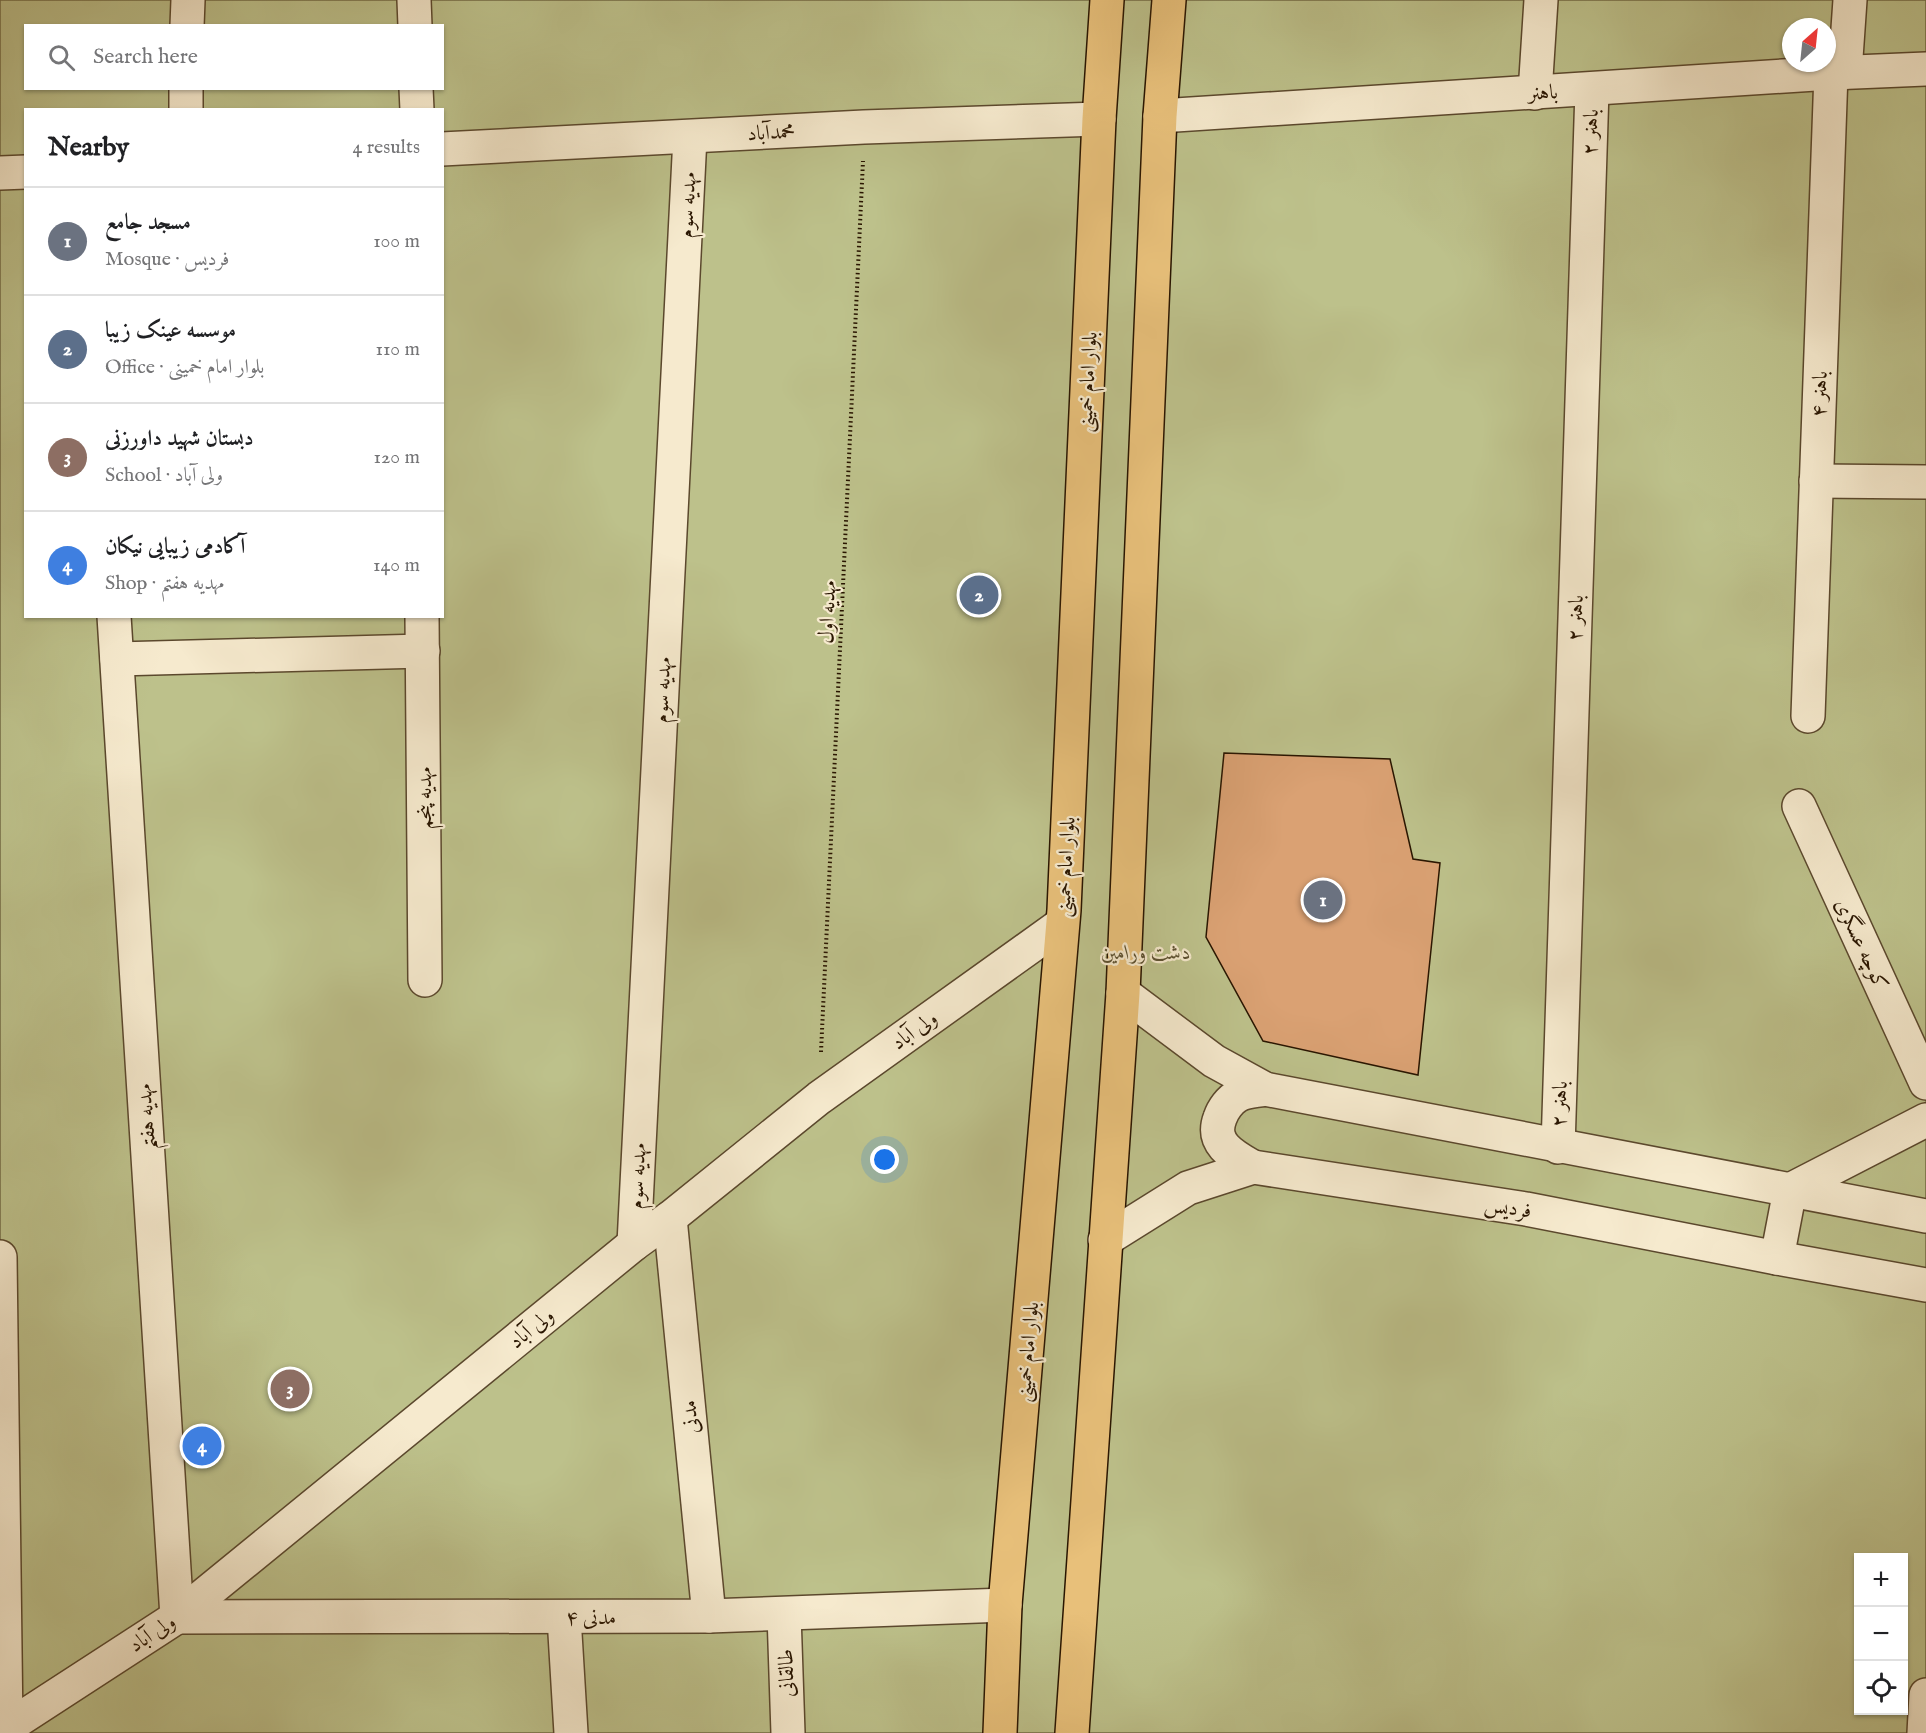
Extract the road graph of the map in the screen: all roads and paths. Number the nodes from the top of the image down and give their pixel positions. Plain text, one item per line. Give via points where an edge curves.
1 (188, 0) edge
2 (414, 0) edge
3 (1107, 0) edge
4 (1169, 0) edge
5 (1541, 0) edge
6 (1851, 0) edge
7 (187, 24) edge
8 (415, 24) edge
9 (1926, 69) edge
10 (1838, 72) junction
11 (186, 90) edge
12 (416, 90) edge
13 (1592, 90) junction
14 (1535, 93) junction
15 (186, 108) edge
16 (417, 108) edge
17 (1160, 116) junction
18 (1099, 118) junction
19 (864, 127) junction
20 (690, 137) junction
21 (444, 149) edge
22 (24, 172) edge
23 (0, 173) edge
24 (1816, 481) junction
25 (1926, 482) edge
26 (114, 618) edge
27 (422, 618) edge
28 (423, 651) junction
29 (117, 659) junction
30 (1808, 716) dead end
31 (1799, 806) dead end
32 (1062, 924) junction
33 (425, 980) dead end
34 (1123, 993) junction
35 (1926, 1083) edge
36 (1265, 1089) junction
37 (819, 1098) junction
38 (1926, 1119) edge
39 (1558, 1146) junction
40 (1253, 1167) junction
41 (1790, 1190) junction
42 (1926, 1216) edge
43 (670, 1218) junction
44 (1105, 1240) junction
45 (634, 1244) junction
46 (0, 1257) edge
47 (1777, 1258) junction
48 (1926, 1284) edge
49 (1005, 1605) junction
50 (784, 1614) junction
51 (709, 1616) junction
52 (177, 1617) junction
53 (564, 1617) junction
54 (1926, 1695) edge
55 (3, 1730) edge
56 (571, 1733) edge
57 (788, 1733) edge
58 (1000, 1733) edge
59 (1072, 1733) edge
60 (1924, 1733) edge

1 - 7 street
2 - 8 street
3 - 18 main road, بلوار امام خمینی
4 - 17 main road
5 - 14 street
6 - 10 street, باهنر ۴
9 - 10 street, باهنر
10 - 13 street, باهنر
10 - 24 street, باهنر ۴
11 - 15 street
12 - 16 street
13 - 14 street, باهنر
13 - 39 street, باهنر ۲
14 - 17 street, باهنر
17 - 34 main road
18 - 19 street, محمدآباد
18 - 32 main road, بلوار امام خمینی
19 - 20 street, محمدآباد
19 - 37 path, مهدیه اول
20 - 21 street, محمدآباد
20 - 45 street, مهدیه سوم
22 - 23 street
24 - 25 street
24 - 30 street, باهنر ۴
26 - 29 street, مهدیه هفتم
27 - 28 street, مهدیه پنجم
28 - 29 street
28 - 33 street, مهدیه پنجم
29 - 52 street, مهدیه هفتم
31 - 35 street, کوچه عسگری
32 - 37 street, ولی آباد
32 - 49 main road, بلوار امام خمینی
34 - 36 street via 1214,1061
34 - 44 main road
36 - 39 street
36 - 40 street via 1238,1095 1222,1110 1216,1128 1221,1142
37 - 43 street, ولی آباد
38 - 41 street
39 - 41 street
40 - 44 street, فردیس via 1188,1188
40 - 47 street, فردیس via 1526,1209
41 - 42 street
41 - 47 street
43 - 45 street, ولی آباد
43 - 51 street, مدنی
44 - 59 main road
45 - 52 street, ولی آباد
46 - 55 street
47 - 48 street, فردیس
49 - 50 street, مدنی ۴
49 - 58 main road, بلوار امام خمینی
50 - 51 street, مدنی ۴
50 - 57 street, طالقانی
51 - 53 street, مدنی ۴
52 - 53 street, مدنی ۴
52 - 55 street, ولی آباد
53 - 56 street
54 - 60 street

